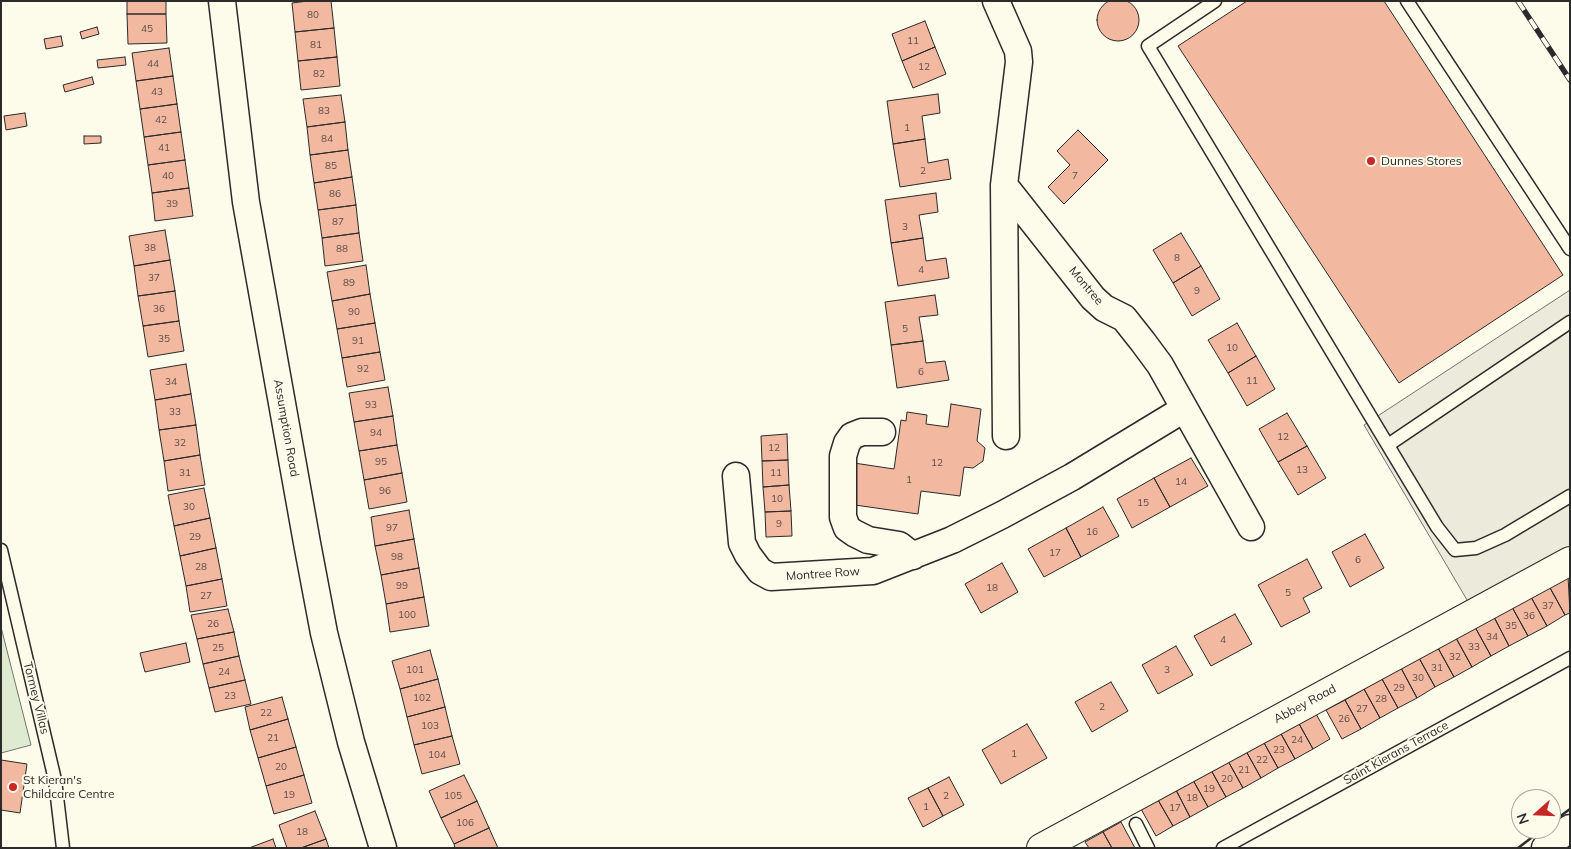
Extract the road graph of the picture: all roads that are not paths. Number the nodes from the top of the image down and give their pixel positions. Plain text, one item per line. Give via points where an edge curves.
1 (222, 1) edge
2 (996, 1) edge
3 (1214, 1) edge
4 (1407, 1) edge
5 (1004, 185) junction
6 (1570, 249) edge
7 (1570, 322) edge
8 (1184, 409) junction
9 (882, 432) dead end
10 (1006, 436) dead end
11 (1388, 444) junction
12 (736, 476) dead end
13 (1570, 496) edge
14 (1251, 527) dead end
15 (1, 550) edge
16 (913, 556) junction
17 (1570, 561) edge
18 (1570, 658) edge
19 (1136, 824) dead end
20 (1570, 828) edge
21 (63, 848) edge
22 (383, 848) edge
23 (1041, 848) edge
24 (1148, 848) edge
25 (1223, 848) edge
26 (1545, 848) edge

1 - 22 street, Assumption Road via 246,202 306,543 348,732
2 - 5 street via 1018,51
3 - 11 lane via 1148,46
4 - 6 lane
5 - 8 street, Montree via 1093,298 1132,326 1160,365
5 - 10 street
7 - 11 lane
8 - 14 street, Montree
8 - 16 street, Montree Row via 1072,477 952,540
9 - 16 street via 862,432 852,436 847,443 843,456 843,517 847,528 854,534 898,545
11 - 13 lane via 1437,527 1455,550 1476,548 1504,535
12 - 16 street, Montree Row via 742,543 753,563 771,577 873,571
15 - 21 lane, Tormey Villas via 55,780
17 - 23 street, Abbey Road
18 - 25 lane, Saint Kierans Terrace
19 - 24 lane
20 - 26 street

